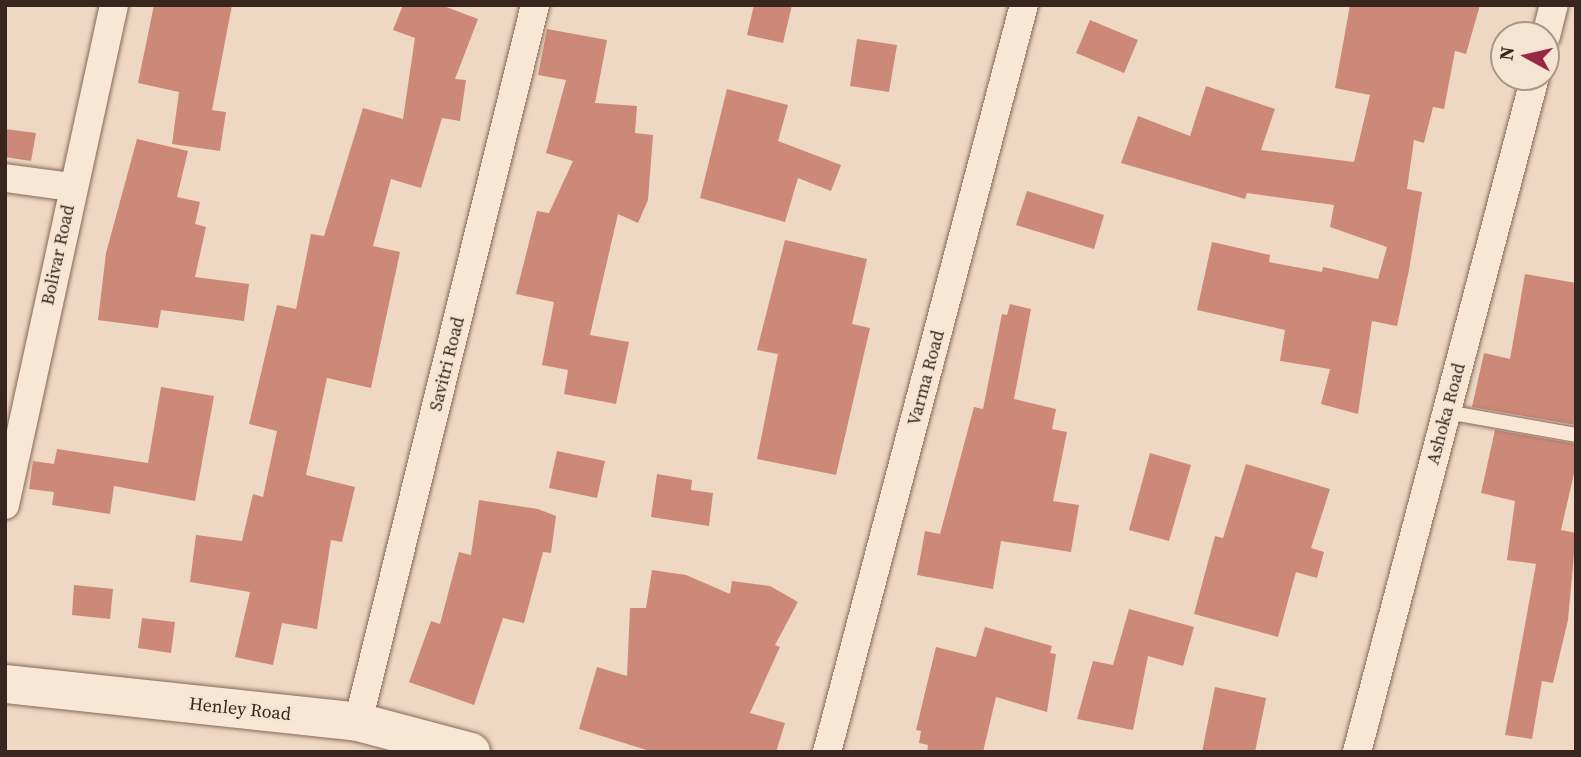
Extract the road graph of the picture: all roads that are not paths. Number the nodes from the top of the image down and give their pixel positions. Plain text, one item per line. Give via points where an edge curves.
1 (114, 5) edge
2 (535, 5) edge
3 (1024, 5) edge
4 (1531, 91) edge
5 (5, 178) edge
6 (72, 187) junction
7 (1447, 412) junction
8 (1576, 435) edge
9 (5, 505) edge
10 (5, 684) edge
11 (358, 722) junction
12 (471, 752) edge
13 (827, 752) edge
14 (1357, 752) edge

1 - 6 street, Bolivar Road
2 - 11 street, Savitri Road
3 - 13 street, Varma Road
4 - 7 street, Ashoka Road
5 - 6 street
6 - 9 street, Bolivar Road
7 - 8 lane
7 - 14 street, Ashoka Road
10 - 11 street, Henley Road
11 - 12 street, Henley Road

